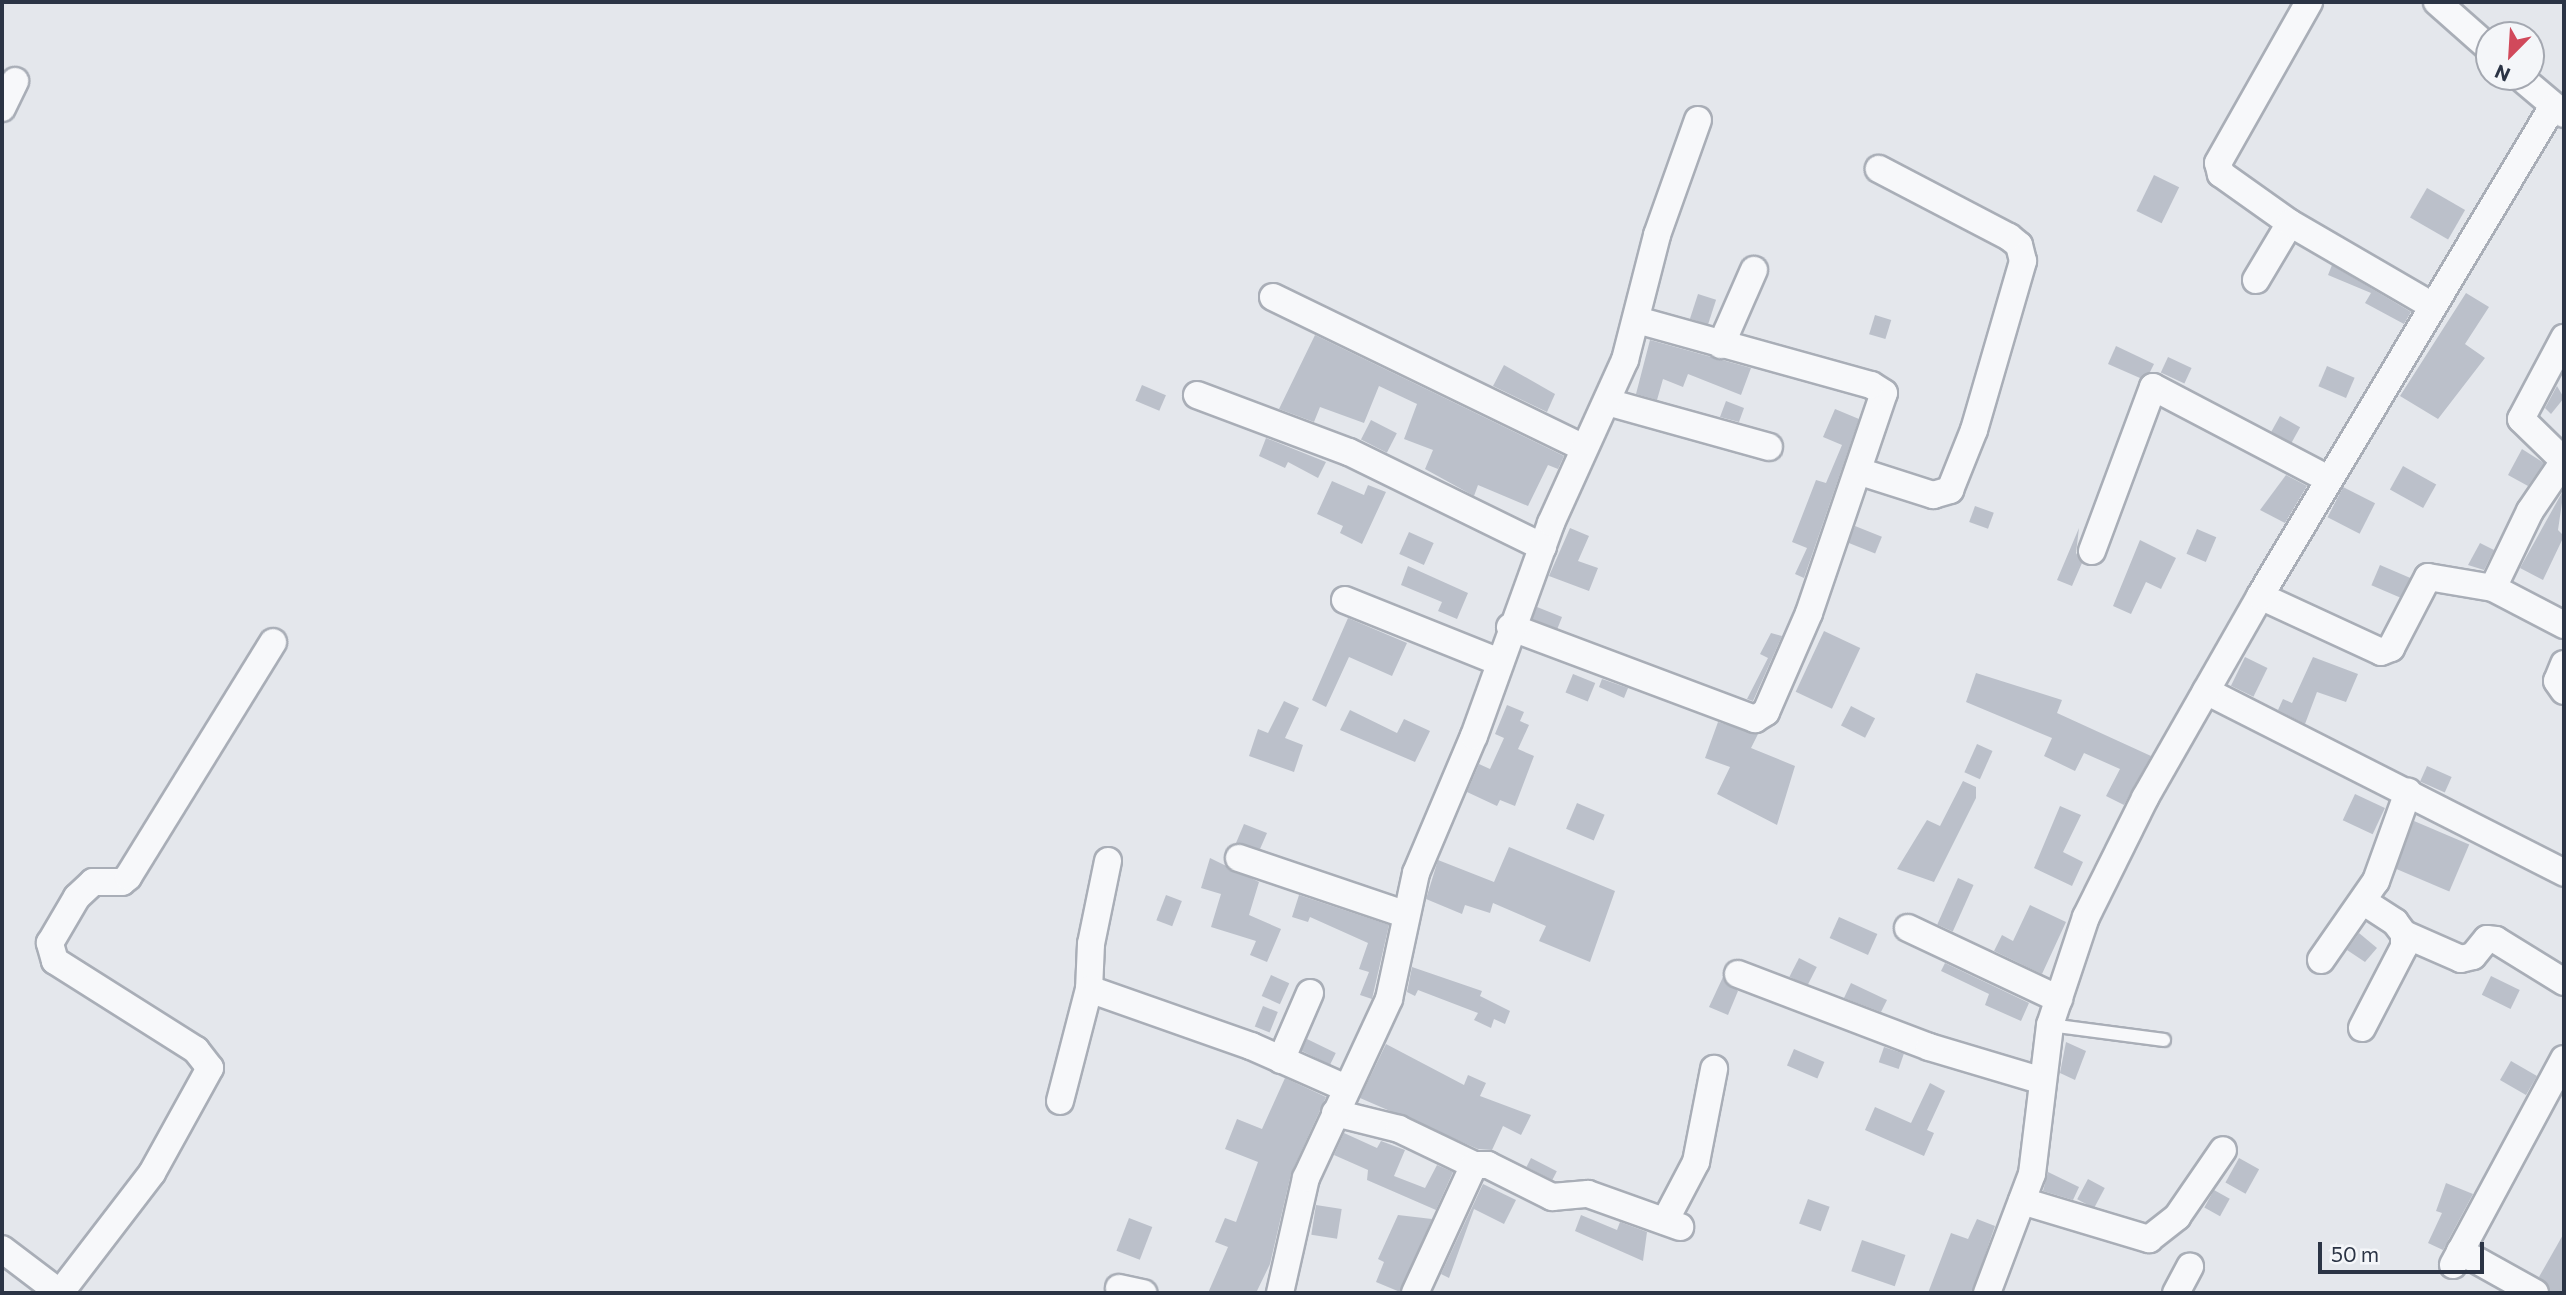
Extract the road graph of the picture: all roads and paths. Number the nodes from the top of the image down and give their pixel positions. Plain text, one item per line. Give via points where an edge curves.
1 (2309, 2) edge
2 (2437, 2) edge
3 (2475, 36) edge
4 (15, 82) dead end
5 (2536, 91) edge
6 (2, 108) edge
7 (2558, 111) edge
8 (1698, 120) dead end
9 (1879, 169) dead end
10 (2290, 223) junction
11 (1754, 270) dead end
12 (2256, 280) dead end
13 (1273, 297) dead end
14 (2431, 305) junction
15 (1637, 320) junction
16 (2564, 338) edge
17 (1721, 345) junction
18 (1198, 395) dead end
19 (1607, 402) junction
20 (1769, 447) dead end
21 (1584, 448) junction
22 (2564, 461) edge
23 (1861, 472) junction
24 (2328, 479) junction
25 (1542, 547) junction
26 (2092, 551) dead end
27 (2493, 587) junction
28 (2260, 596) junction
29 (1345, 600) dead end
30 (2564, 625) edge
31 (1510, 626) junction
32 (273, 642) dead end
33 (1497, 662) junction
34 (2564, 664) edge
35 (2206, 691) junction
36 (2564, 691) edge
37 (2408, 792) junction
38 (1238, 858) dead end
39 (1108, 861) dead end
40 (2564, 873) edge
41 (2364, 902) junction
42 (1404, 914) junction
43 (1909, 928) dead end
44 (2404, 934) junction
45 (2320, 960) dead end
46 (1738, 974) dead end
47 (2564, 982) edge
48 (1089, 989) junction
49 (1310, 993) dead end
50 (2059, 999) junction
51 (2050, 1025) junction
52 (2362, 1028) dead end
53 (2164, 1040) dead end
54 (2564, 1059) edge
55 (1281, 1060) junction
56 (1714, 1069) dead end
57 (2040, 1080) junction
58 (1346, 1088) junction
59 (1060, 1101) dead end
60 (1335, 1113) junction
61 (2223, 1150) dead end
62 (1474, 1165) junction
63 (2022, 1201) junction
64 (2, 1249) edge
65 (2190, 1267) dead end
66 (60, 1293) edge
67 (1280, 1293) edge
68 (1415, 1293) edge
69 (1987, 1293) edge
70 (2176, 1293) edge
71 (2535, 1293) edge

1 - 10 street via 2218,163 2221,174
2 - 3 street
4 - 6 street
5 - 7 street
7 - 14 street
8 - 15 street via 1657,235
9 - 23 street via 2010,237 2019,245 2023,261 1974,430 1950,490 1933,495
10 - 12 street
10 - 14 street
11 - 17 street
13 - 21 street
14 - 24 street
15 - 17 street
15 - 19 street
16 - 22 street via 2521,419
17 - 23 street via 1880,388 1885,400
18 - 25 street via 1349,452
19 - 20 street
19 - 21 street
21 - 25 street
22 - 27 street via 2530,511
23 - 31 street via 1809,612 1761,717 1744,716
24 - 26 street via 2153,387
24 - 28 street
25 - 31 street
27 - 28 street via 2428,577 2391,648 2381,652
27 - 30 street
28 - 35 street
29 - 33 street
31 - 33 street
32 - 66 street via 128,877 122,882 93,882 77,897 50,943 55,961 196,1050 210,1068 152,1173
33 - 42 street
34 - 36 street via 2557,681
35 - 37 street
35 - 50 street via 2086,917
37 - 40 street
37 - 41 street
38 - 42 street
39 - 48 street via 1091,944
41 - 44 street
41 - 45 street
42 - 58 street via 1389,999
43 - 50 street
44 - 47 street via 2461,960 2473,956 2487,939 2496,940
44 - 52 street via 2399,959
46 - 57 street via 1929,1048
48 - 55 street
48 - 59 street
49 - 55 street
50 - 51 street
51 - 53 lane
51 - 57 street
54 - 71 street via 2457,1258
55 - 58 street
56 - 62 street via 1696,1162 1672,1224 1588,1194 1552,1197 1488,1165
57 - 63 street via 2032,1174
58 - 60 street
60 - 62 street via 1399,1129
60 - 67 street via 1306,1178
61 - 63 street via 2177,1217 2149,1239
62 - 68 street
63 - 69 street
64 - 66 street
65 - 70 street

